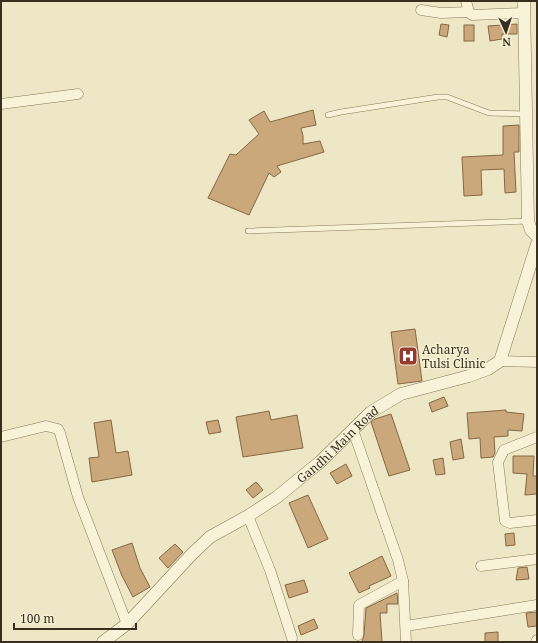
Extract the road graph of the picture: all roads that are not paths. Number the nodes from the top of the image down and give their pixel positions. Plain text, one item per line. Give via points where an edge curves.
1 (466, 1) edge
2 (524, 7) edge
3 (421, 10) dead end
4 (469, 12) junction
5 (78, 94) dead end
6 (1, 104) edge
7 (526, 114) junction
8 (328, 115) dead end
9 (528, 221) junction
10 (248, 231) dead end
11 (537, 236) edge
12 (537, 244) edge
13 (500, 361) junction
14 (537, 362) edge
15 (353, 430) junction
16 (1, 437) edge
17 (537, 437) edge
18 (248, 516) junction
19 (537, 520) edge
20 (537, 559) edge
21 (481, 566) dead end
22 (403, 581) junction
23 (537, 605) edge
24 (127, 624) junction
25 (406, 626) junction
26 (358, 635) dead end
27 (292, 638) dead end
28 (103, 642) edge
29 (406, 642) edge

1 - 4 street
2 - 4 street via 477,15
2 - 7 street
3 - 4 street via 441,13
5 - 6 street
7 - 8 lane via 489,113 447,97 438,97
7 - 9 street
9 - 10 lane
9 - 11 street via 531,230
12 - 13 street
13 - 14 street
13 - 15 street, Gandhi Main Road via 470,376 401,394 372,412
15 - 18 street, Gandhi Main Road via 320,462 277,497
15 - 22 street via 375,490
16 - 24 street via 46,426 58,428 78,497
17 - 19 street via 504,450 498,462 505,521 510,523
18 - 24 street, Gandhi Main Road via 210,537
18 - 27 street via 270,570
20 - 21 street
22 - 25 street
22 - 26 street via 358,604
23 - 25 street
24 - 28 street, Gandhi Main Road
25 - 29 street

